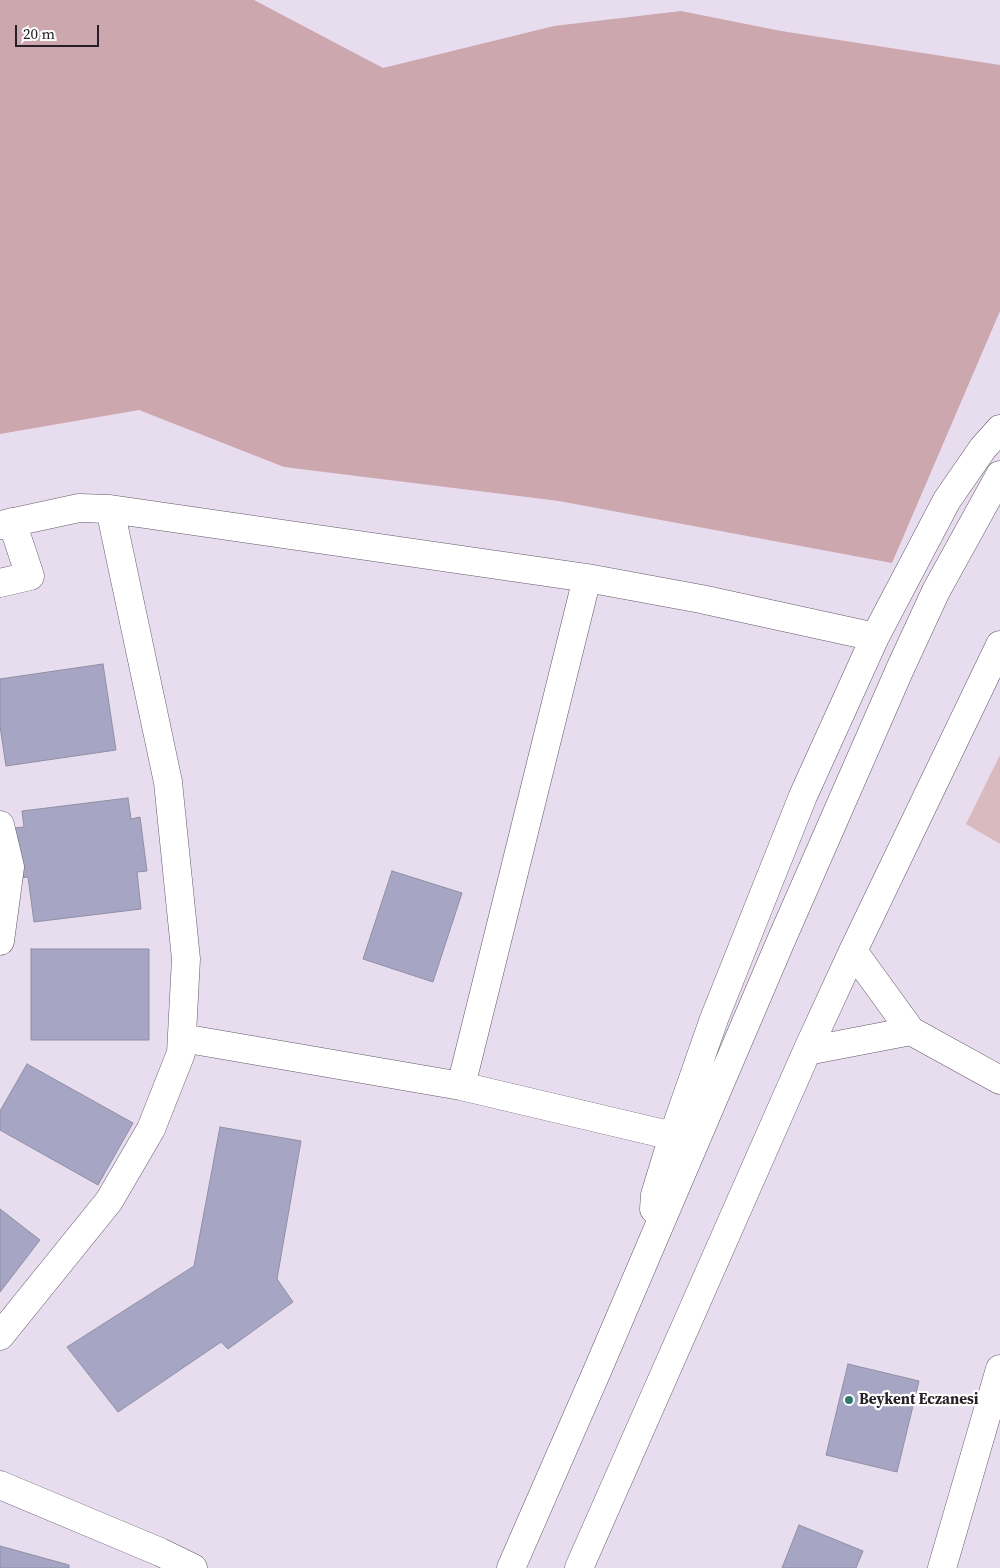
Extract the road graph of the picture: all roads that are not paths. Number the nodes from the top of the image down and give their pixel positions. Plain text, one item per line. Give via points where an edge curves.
1 (1000, 429) edge
2 (1000, 475) edge
3 (110, 509) junction
4 (6, 524) edge
5 (587, 578) junction
6 (0, 583) edge
7 (875, 637) junction
8 (1000, 645) edge
9 (0, 825) edge
10 (0, 941) edge
11 (853, 951) junction
12 (910, 1030) junction
13 (182, 1038) junction
14 (807, 1052) junction
15 (1000, 1080) edge
16 (461, 1086) junction
17 (673, 1136) junction
18 (652, 1243) junction
19 (0, 1336) edge
20 (1000, 1369) edge
21 (0, 1485) edge
22 (193, 1568) edge
23 (510, 1568) edge
24 (579, 1568) edge
25 (942, 1568) edge

1 - 7 street via 947,500
2 - 18 street via 936,591 900,669
3 - 4 street via 79,508
3 - 5 street
3 - 13 street via 168,782 186,959
4 - 6 street via 30,576
5 - 7 street
5 - 16 street
7 - 17 street via 803,796 714,1019
8 - 11 street
9 - 10 street via 10,867
11 - 12 street
11 - 14 street
12 - 14 street
12 - 15 street
13 - 16 street
13 - 19 street via 181,1053 151,1129 109,1201
14 - 24 street
16 - 17 street
17 - 18 street via 655,1195
18 - 23 street
20 - 25 street
21 - 22 street

